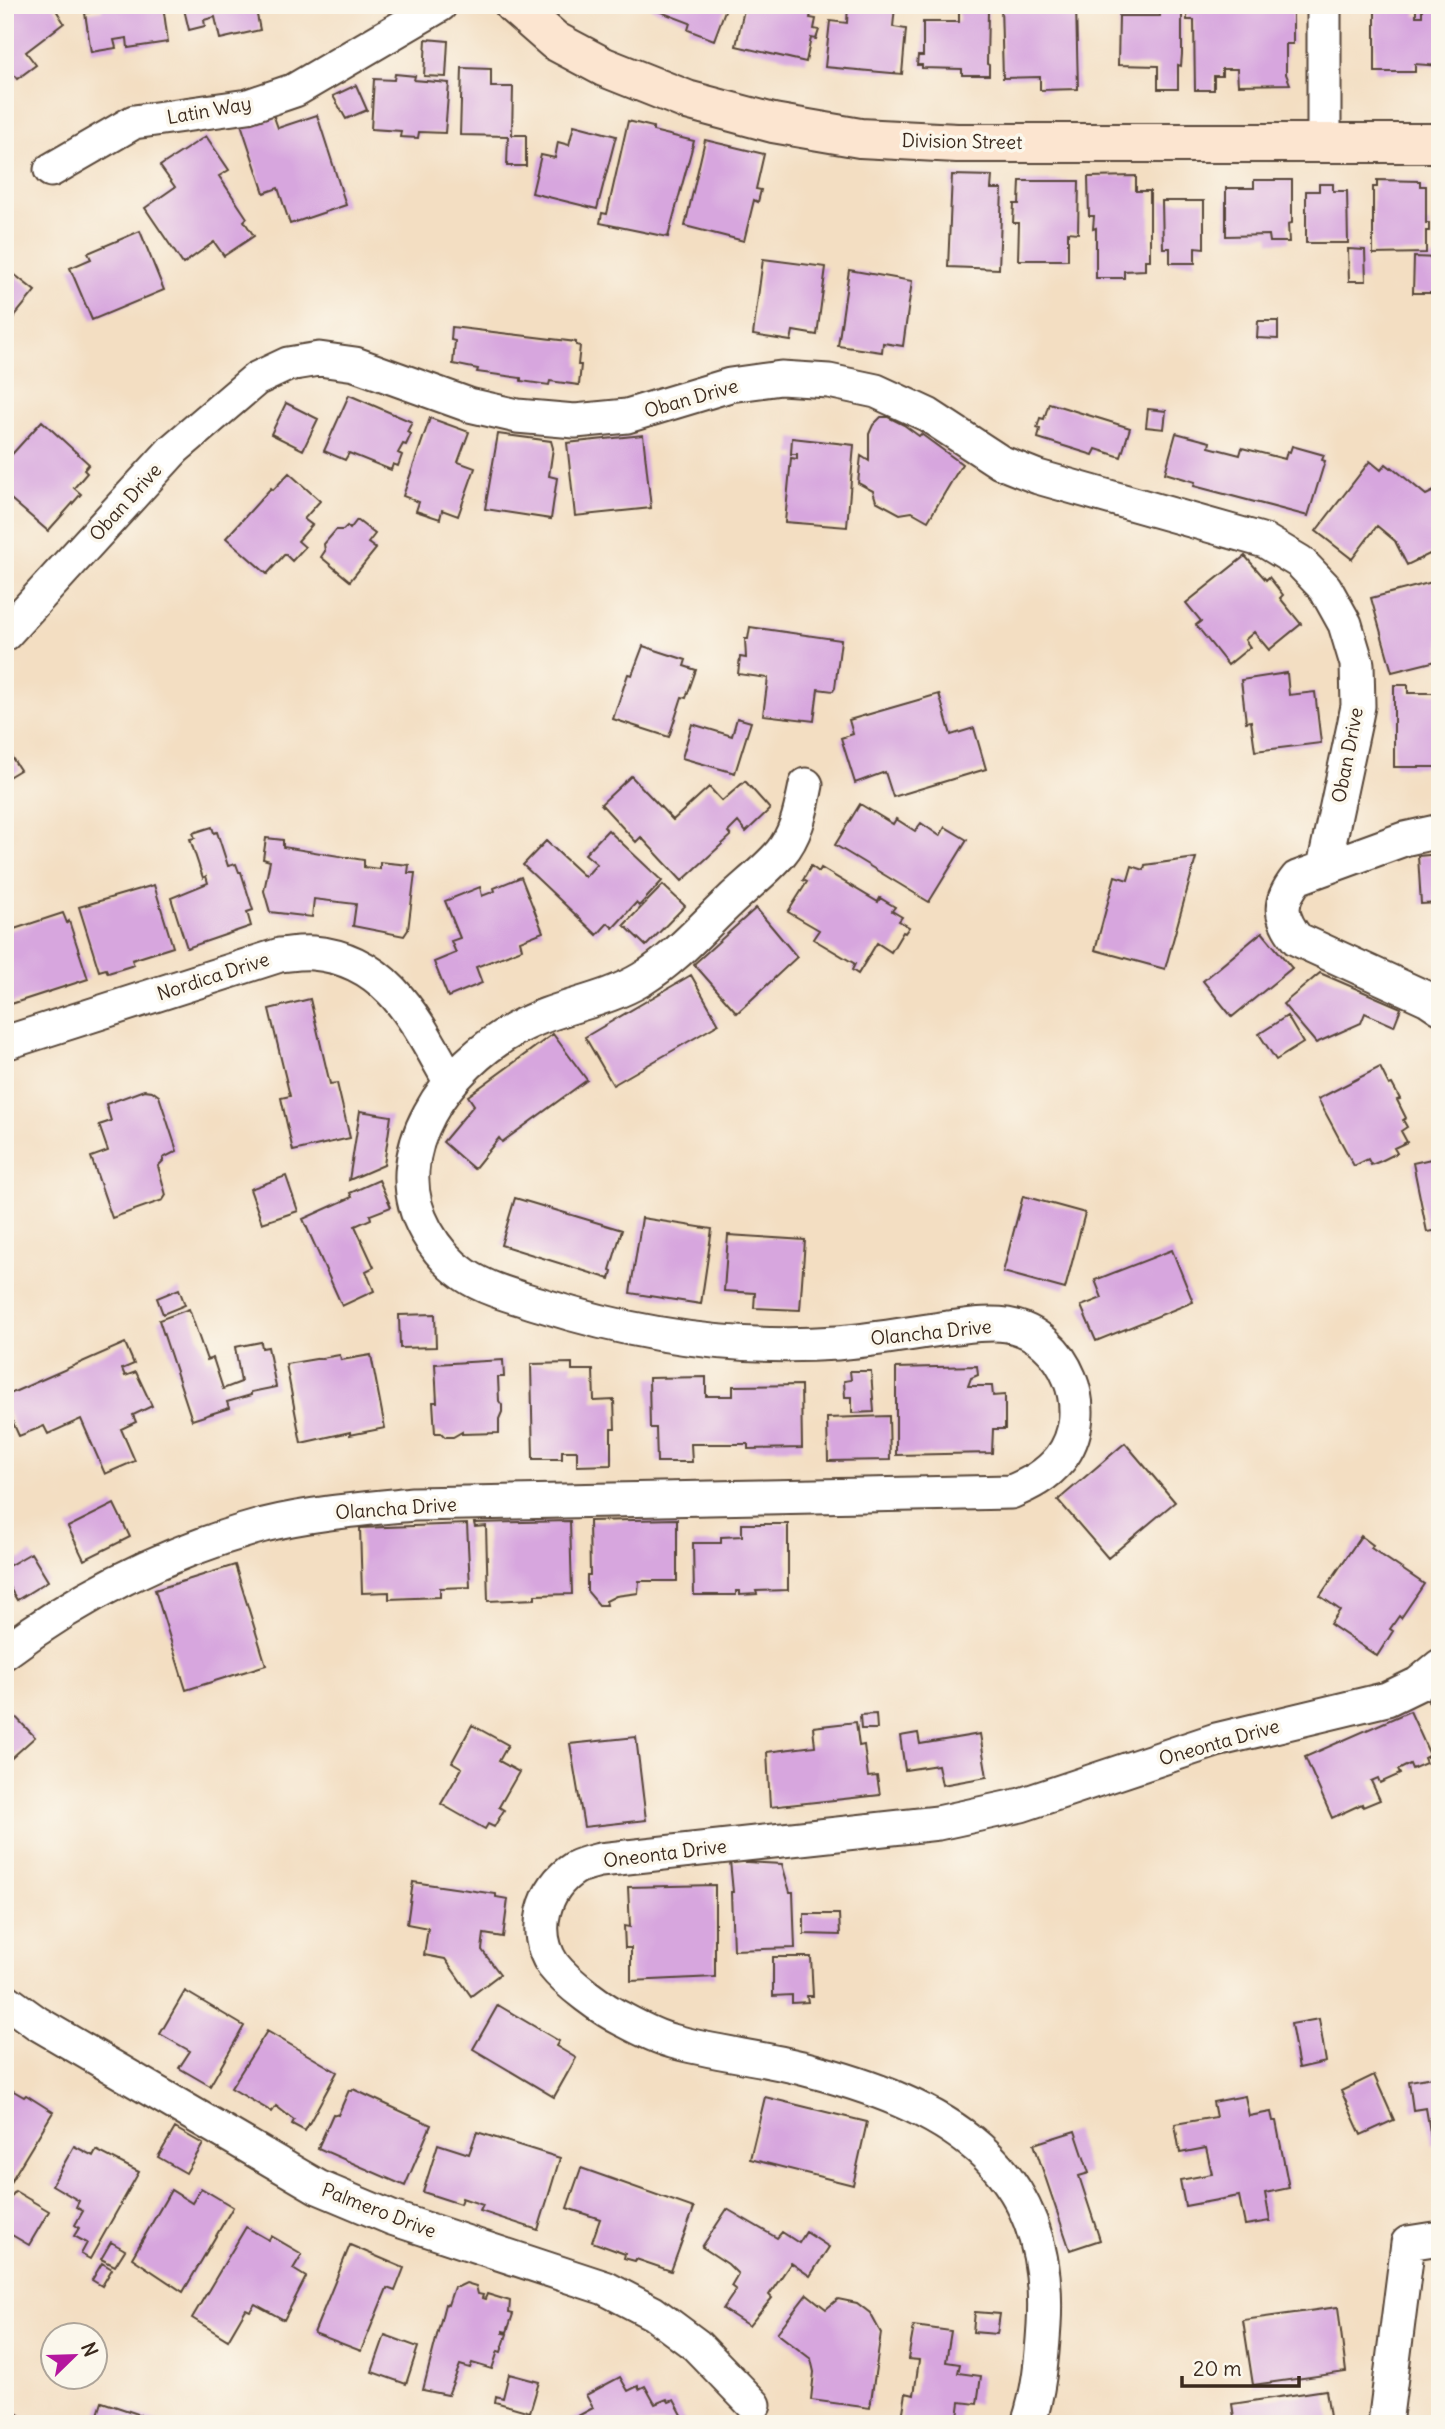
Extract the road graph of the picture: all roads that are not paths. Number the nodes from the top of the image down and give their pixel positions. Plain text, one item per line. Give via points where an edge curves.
1 (440, 5) edge
2 (514, 5) edge
3 (1324, 5) edge
4 (1324, 143) junction
5 (1440, 143) edge
6 (51, 170) dead end
7 (5, 634) edge
8 (806, 785) dead end
9 (1440, 831) edge
10 (1324, 867) junction
11 (1440, 1007) edge
12 (5, 1043) edge
13 (450, 1081) junction
14 (5, 1652) edge
15 (1440, 1666) edge
16 (5, 2000) edge
17 (1440, 2238) edge
18 (754, 2405) dead end
19 (1028, 2424) edge
20 (1385, 2424) edge

1 - 6 street, Latin Way via 295,90 248,106 134,122
2 - 4 street, Division Street via 555,41 604,67 687,100 773,123 860,138 957,143
3 - 4 street
4 - 5 street, Division Street
7 - 10 street, Oban Drive via 174,449 256,379 288,364 319,359 355,364 469,405 517,416 575,421 627,416 730,385 781,378 829,381 876,391 928,415 1000,462 1038,477 1265,541 1300,562 1339,612 1357,664 1354,726
8 - 13 street, Olancha Drive via 797,824 781,853 670,958 604,999 518,1027 480,1051
9 - 10 street
10 - 11 street via 1297,878 1287,891 1282,909 1285,924 1297,939
12 - 13 street, Nordica Drive via 280,955 313,953 346,960 378,977 414,1016
13 - 14 street, Olancha Drive via 422,1128 412,1164 414,1199 424,1228 442,1254 466,1275 509,1295 587,1320 679,1338 755,1344 836,1343 983,1324 1009,1325 1035,1335 1055,1352 1069,1374 1077,1403 1074,1429 1061,1458 1038,1480 1011,1492 413,1504 339,1511 266,1525 194,1546 115,1581
15 - 19 street, Oneonta Drive via 1418,1684 1387,1699 1216,1740 1021,1805 938,1823 600,1860 577,1867 557,1882 545,1902 541,1927 554,1966 621,2019 670,2041 802,2068 885,2095 949,2124 982,2150 1010,2182 1030,2218 1040,2252 1046,2294 1042,2355
16 - 18 street, Palmero Drive via 318,2187 392,2218 605,2288 653,2313 696,2345
17 - 20 street via 1408,2243

